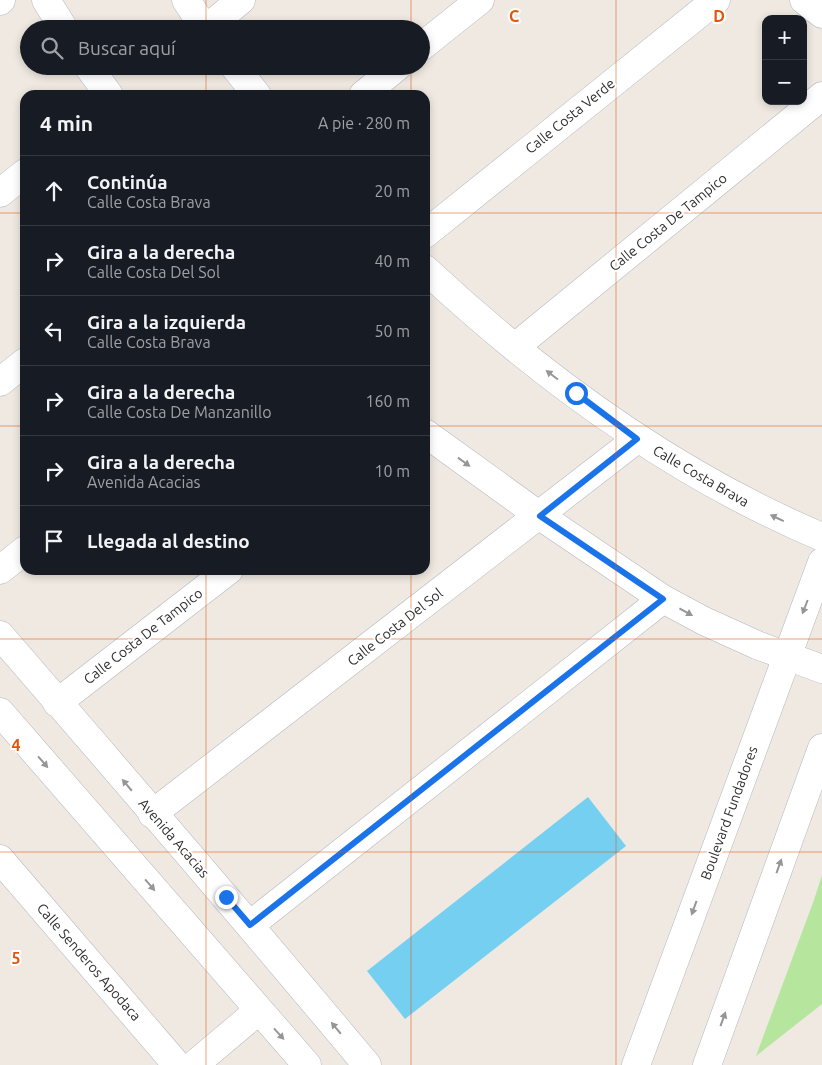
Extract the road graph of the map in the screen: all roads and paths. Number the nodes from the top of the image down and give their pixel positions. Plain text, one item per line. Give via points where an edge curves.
1 (46, 0) edge
2 (186, 0) edge
3 (241, 0) edge
4 (480, 0) edge
5 (716, 0) edge
6 (804, 0) edge
7 (822, 14) edge
8 (58, 20) edge
9 (200, 20) edge
10 (217, 20) edge
11 (430, 41) edge
12 (95, 75) edge
13 (241, 75) edge
14 (387, 75) edge
15 (105, 90) edge
16 (253, 90) edge
17 (368, 90) edge
18 (822, 96) edge
19 (20, 177) edge
20 (0, 193) edge
21 (430, 230) edge
22 (430, 274) edge
23 (515, 347) junction
24 (20, 366) edge
25 (0, 382) edge
26 (430, 437) edge
27 (637, 439) junction
28 (540, 516) junction
29 (822, 537) edge
30 (20, 554) edge
31 (822, 562) edge
32 (0, 570) edge
33 (223, 575) edge
34 (663, 599) junction
35 (4, 646) edge
36 (786, 656) junction
37 (822, 669) edge
38 (57, 703) junction
39 (0, 712) edge
40 (822, 748) edge
41 (152, 814) junction
42 (0, 859) edge
43 (250, 925) junction
44 (258, 1011) junction
45 (177, 1065) edge
46 (194, 1065) edge
47 (307, 1065) edge
48 (367, 1065) edge
49 (636, 1065) edge
50 (707, 1065) edge

1 - 8 street
2 - 9 street
3 - 10 street
4 - 11 street
5 - 21 street, Calle Costa Verde
6 - 7 street
12 - 15 street
13 - 16 street
14 - 17 street
18 - 23 street, Calle Costa De Tampico
19 - 20 street
22 - 23 street, Calle Costa Brava
27 -> 23 street, Calle Costa Brava
24 - 25 street
26 -> 28 street
27 - 28 street, Calle Costa Del Sol
29 -> 27 street, Calle Costa Brava via 777,518
28 - 34 street
28 - 41 street, Calle Costa Del Sol
30 - 32 street
31 -> 36 street, Boulevard Fundadores
33 - 38 street, Calle Costa De Tampico
34 -> 36 street via 704,621
34 - 43 street
35 - 38 street, Avenida Acacias
36 - 37 street
36 -> 49 street, Boulevard Fundadores
41 -> 38 street, Avenida Acacias
39 -> 44 street
50 -> 40 street
41 - 43 street, Avenida Acacias
42 - 45 street, Calle Senderos Apodaca
48 -> 43 street, Avenida Acacias
44 - 46 street
44 -> 47 street

